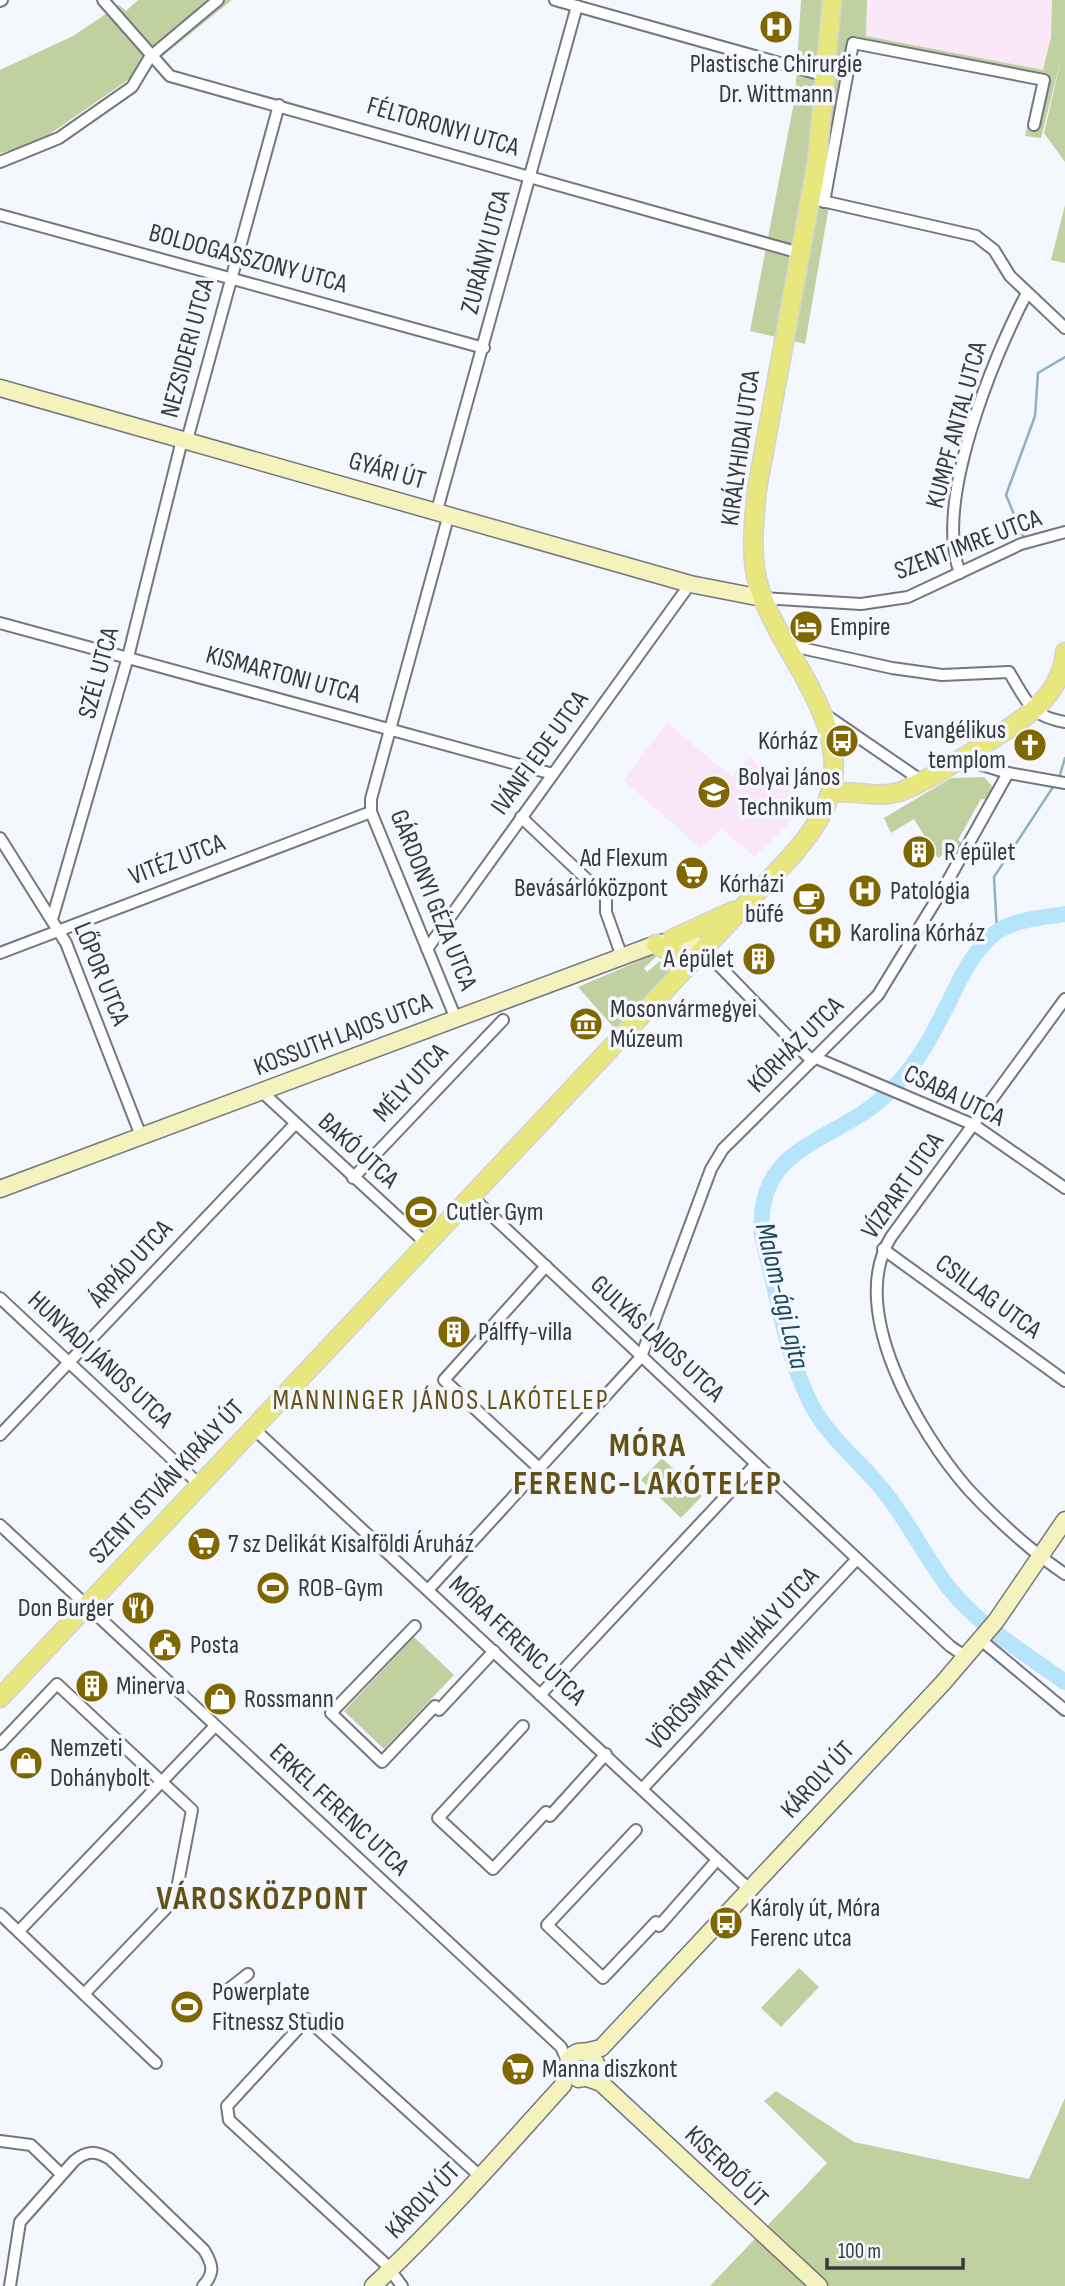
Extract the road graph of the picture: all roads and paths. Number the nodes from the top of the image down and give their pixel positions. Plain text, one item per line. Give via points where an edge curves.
1 (103, 0) edge
2 (218, 0) edge
3 (555, 0) edge
4 (832, 0) edge
5 (577, 6) junction
6 (150, 57) junction
7 (826, 76) junction
8 (279, 105) junction
9 (1034, 125) dead end
10 (0, 162) edge
11 (531, 176) junction
12 (818, 200) junction
13 (0, 215) edge
14 (800, 253) junction
15 (231, 277) junction
16 (1027, 293) junction
17 (1065, 328) edge
18 (484, 348) junction
19 (0, 388) edge
20 (185, 440) junction
21 (443, 512) junction
22 (1065, 533) edge
23 (960, 573) junction
24 (690, 584) junction
25 (762, 598) junction
26 (0, 623) edge
27 (783, 643) junction
28 (1065, 652) edge
29 (128, 657) junction
30 (1032, 710) junction
31 (821, 712) junction
32 (1065, 722) edge
33 (390, 728) junction
34 (960, 758) junction
35 (1008, 773) junction
36 (553, 774) junction
37 (922, 781) junction
38 (1065, 783) edge
39 (830, 793) junction
40 (372, 811) junction
41 (522, 817) junction
42 (0, 838) edge
43 (597, 889) dead end
44 (606, 896) dead end
45 (746, 904) junction
46 (53, 916) junction
47 (60, 928) junction
48 (664, 942) junction
49 (702, 948) junction
50 (427, 949) junction
51 (0, 953) edge
52 (622, 957) junction
53 (679, 972) junction
54 (1065, 999) edge
55 (456, 1018) junction
56 (503, 1020) dead end
57 (814, 1060) junction
58 (261, 1091) junction
59 (295, 1125) junction
60 (974, 1125) junction
61 (141, 1136) junction
62 (353, 1178) junction
63 (1065, 1188) edge
64 (0, 1189) edge
65 (471, 1196) junction
66 (426, 1242) junction
67 (883, 1250) junction
68 (546, 1266) junction
69 (0, 1298) edge
70 (641, 1357) junction
71 (69, 1362) junction
72 (1065, 1381) edge
73 (254, 1428) junction
74 (0, 1435) edge
75 (756, 1464) junction
76 (540, 1469) junction
77 (200, 1485) junction
78 (1065, 1520) edge
79 (0, 1525) edge
80 (1040, 1555) junction
81 (856, 1560) junction
82 (1065, 1574) edge
83 (428, 1590) junction
84 (86, 1606) junction
85 (415, 1626) dead end
86 (988, 1631) junction
87 (494, 1651) junction
88 (966, 1657) junction
89 (540, 1695) junction
90 (0, 1698) edge
91 (1065, 1710) edge
92 (215, 1726) junction
93 (523, 1726) dead end
94 (0, 1744) edge
95 (606, 1754) junction
96 (162, 1780) junction
97 (643, 1788) junction
98 (636, 1830) dead end
99 (717, 1860) junction
100 (749, 1889) junction
101 (0, 1914) edge
102 (19, 1931) junction
103 (248, 1974) dead end
104 (230, 1988) dead end
105 (84, 1994) junction
106 (561, 2047) junction
107 (156, 2063) dead end
108 (568, 2065) junction
109 (591, 2065) junction
110 (563, 2085) junction
111 (0, 2141) edge
112 (61, 2174) junction
113 (481, 2177) junction
114 (391, 2269) junction
115 (10, 2286) edge
116 (203, 2286) edge
117 (373, 2286) edge
118 (402, 2286) edge
119 (819, 2286) edge

1 - 6 street, FÉLTORONYI UTCA
2 - 6 street
3 - 5 street
4 - 7 main road, KIRÁLYHIDAI UTCA
5 - 7 street
5 - 11 street, ZURÁNYI UTCA
6 - 8 street, FÉLTORONYI UTCA via 170,76
6 - 10 street via 132,87 69,131
7 - 12 main road, KIRÁLYHIDAI UTCA
8 - 11 street, FÉLTORONYI UTCA
8 - 15 street, NEZSIDERI UTCA
9 - 12 street, KIRÁLYHIDAI UTCA via 1044,80 853,43
11 - 14 street, FÉLTORONYI UTCA
11 - 18 street, ZURÁNYI UTCA
12 - 14 main road, KIRÁLYHIDAI UTCA
12 - 16 street via 976,236 994,250
13 - 15 street, BOLDOGASSZONY UTCA
14 - 25 main road, KIRÁLYHIDAI UTCA via 757,489 753,553
15 - 18 street, BOLDOGASSZONY UTCA
15 - 20 street, NEZSIDERI UTCA
16 - 17 street
16 - 23 street, KUMPF ANTAL UTCA via 984,392 955,501 952,537
18 - 21 street, ZURÁNYI UTCA
19 - 20 street, GYÁRI ÚT
20 - 21 street, GYÁRI ÚT
20 - 29 street, SZÉL UTCA
21 - 24 street, GYÁRI ÚT
21 - 33 street, GÁRDONYI GÉZA UTCA
22 - 23 street, SZENT IMRE UTCA via 1025,542
23 - 25 street, SZENT IMRE UTCA via 928,590 861,604
24 - 25 street, GYÁRI ÚT
24 - 36 street, IVÁNFI EDE UTCA
25 - 27 main road, KIRÁLYHIDAI UTCA
26 - 29 street, KISMARTONI UTCA
27 - 30 street via 942,675 1009,672
27 - 31 main road, KIRÁLYHIDAI UTCA
28 - 30 main road via 1056,684
29 - 33 street, KISMARTONI UTCA
29 - 46 street, SZÉL UTCA
30 - 32 street via 1040,717
30 - 34 main road
31 - 37 street
31 - 39 main road, KIRÁLYHIDAI UTCA via 831,747
33 - 36 street, KISMARTONI UTCA
33 - 40 street, GÁRDONYI GÉZA UTCA via 371,799
34 - 35 street
34 - 37 main road
35 - 38 street
35 - 57 street, KÓRHÁZ UTCA via 878,995
36 - 41 street, IVÁNFI EDE UTCA
37 - 39 main road via 891,794
39 - 45 main road, KIRÁLYHIDAI UTCA via 809,832
40 - 47 street, VITÉZ UTCA
40 - 50 street, GÁRDONYI GÉZA UTCA
41 - 43 street
41 - 50 street, IVÁNFI EDE UTCA
42 - 46 street, LŐPOR UTCA
44 - 52 street via 606,912
45 - 48 main road
45 - 49 main road, SZENT ISTVÁN KIRÁLY ÚT
46 - 47 street, LŐPOR UTCA
47 - 51 street, VITÉZ UTCA
47 - 61 street, LŐPOR UTCA
48 - 49 street via 689,940
48 - 52 street, KOSSUTH LAJOS UTCA
48 - 53 main road via 675,955
49 - 53 main road, SZENT ISTVÁN KIRÁLY ÚT
49 - 57 street, CSABA UTCA
50 - 55 street, GÁRDONYI GÉZA UTCA
52 - 55 street, KOSSUTH LAJOS UTCA
53 - 65 main road, SZENT ISTVÁN KIRÁLY ÚT
54 - 60 street, VÍZPART UTCA
55 - 58 street, KOSSUTH LAJOS UTCA
56 - 62 street, MÉLY UTCA
57 - 60 street, CSABA UTCA
57 - 70 street, KÓRHÁZ UTCA via 723,1149 710,1169
58 - 59 street, BAKÓ UTCA
58 - 61 street, KOSSUTH LAJOS UTCA
59 - 62 street, BAKÓ UTCA
59 - 71 street, ÁRPÁD UTCA
60 - 63 street, CSABA UTCA
60 - 67 street, VÍZPART UTCA
61 - 64 street, KOSSUTH LAJOS UTCA
62 - 66 street, BAKÓ UTCA
65 - 66 main road, SZENT ISTVÁN KIRÁLY ÚT
65 - 68 street, GULYÁS LAJOS UTCA
66 - 73 main road, SZENT ISTVÁN KIRÁLY ÚT
67 - 72 street, CSILLAG UTCA
67 - 80 street, VÍZPART UTCA via 877,1281 880,1325 911,1403 927,1434 969,1489
68 - 70 street, GULYÁS LAJOS UTCA
68 - 76 street via 444,1380
69 - 71 street, HUNYADI JÁNOS UTCA
70 - 75 street, GULYÁS LAJOS UTCA
70 - 76 street
71 - 74 street, ÁRPÁD UTCA
71 - 77 street, HUNYADI JÁNOS UTCA
73 - 77 main road, SZENT ISTVÁN KIRÁLY ÚT
73 - 83 street, MÓRA FERENC UTCA
75 - 81 street, GULYÁS LAJOS UTCA
75 - 89 street
76 - 83 street
77 - 84 main road, SZENT ISTVÁN KIRÁLY ÚT
78 - 80 street, KÁROLY ÚT
79 - 84 street, ERKEL FERENC UTCA
80 - 82 street, VÍZPART UTCA
80 - 86 street, KÁROLY ÚT
81 - 88 street, GULYÁS LAJOS UTCA
81 - 97 street, VÖRÖSMARTY MIHÁLY UTCA
83 - 87 street, MÓRA FERENC UTCA
84 - 90 main road, SZENT ISTVÁN KIRÁLY ÚT
84 - 92 street, ERKEL FERENC UTCA
85 - 87 street via 331,1713 382,1762
86 - 88 street, KÁROLY ÚT
86 - 91 street
87 - 89 street, MÓRA FERENC UTCA
88 - 100 street, KÁROLY ÚT
89 - 95 street, MÓRA FERENC UTCA
92 - 96 street
92 - 106 street, ERKEL FERENC UTCA
93 - 95 street via 438,1818 493,1869 546,1812 550,1816
94 - 96 street via 57,1684
95 - 97 street, MÓRA FERENC UTCA
96 - 102 street
96 - 105 street via 192,1810 175,1899
97 - 99 street, MÓRA FERENC UTCA
98 - 99 street via 547,1925 604,1978 656,1922 659,1926
99 - 100 street, MÓRA FERENC UTCA
100 - 109 street, KÁROLY ÚT
101 - 102 street
102 - 105 street
103 - 104 street
105 - 107 street
106 - 108 street, ERKEL FERENC UTCA
106 - 109 street
108 - 109 street, KISERDŐ ÚT via 573,2076
108 - 110 street, KÁROLY ÚT
109 - 110 street, KÁROLY ÚT
109 - 119 street, KISERDŐ ÚT
110 - 113 street, KÁROLY ÚT
111 - 112 street via 31,2145
112 - 115 street via 20,2222
112 - 116 street via 83,2153 99,2152 110,2159 204,2250 212,2263 212,2277
113 - 114 street, KÁROLY ÚT
113 - 114 street via 307,2019 227,2106 229,2120
114 - 117 street, KÁROLY ÚT
114 - 118 street

